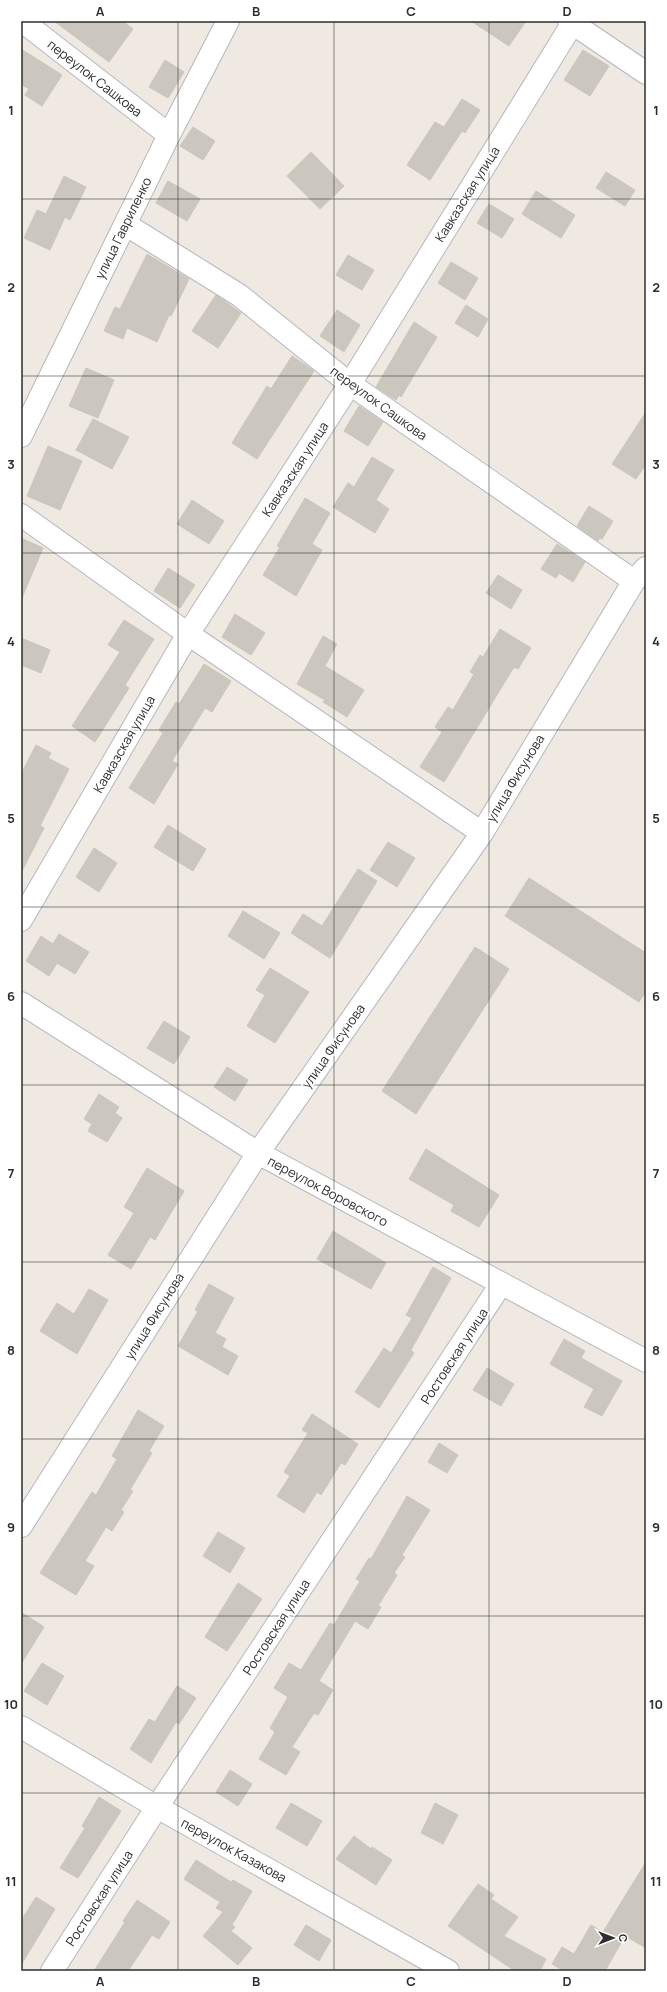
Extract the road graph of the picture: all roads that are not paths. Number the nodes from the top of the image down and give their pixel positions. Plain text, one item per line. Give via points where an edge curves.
1 (22, 21) edge
2 (228, 21) edge
3 (572, 22) edge
4 (646, 73) edge
5 (169, 135) junction
6 (125, 224) junction
7 (350, 384) junction
8 (21, 436) edge
9 (21, 515) edge
10 (640, 574) edge
11 (188, 634) junction
12 (482, 833) junction
13 (21, 920) edge
14 (21, 1003) edge
15 (258, 1153) junction
16 (502, 1284) junction
17 (646, 1361) edge
18 (21, 1526) edge
19 (21, 1727) edge
20 (157, 1807) junction
21 (52, 1971) edge
22 (448, 1971) edge

1 - 5 street, переулок Сашкова
2 - 5 street, улица Гавриленко
3 - 4 street
3 - 7 street, Кавказская улица
5 - 6 street, улица Гавриленко
6 - 7 street, переулок Сашкова via 239,295
6 - 8 street, улица Гавриленко
7 - 10 street, переулок Сашкова
7 - 11 street, Кавказская улица
9 - 11 street
10 - 12 street, улица Фисунова
11 - 12 street
11 - 13 street, Кавказская улица
12 - 15 street, улица Фисунова
14 - 15 street, переулок Воровского
15 - 16 street, переулок Воровского
15 - 18 street, улица Фисунова
16 - 17 street, переулок Воровского
16 - 20 street, Ростовская улица
19 - 20 street, переулок Казакова
20 - 21 street, Ростовская улица
20 - 22 street, переулок Казакова

